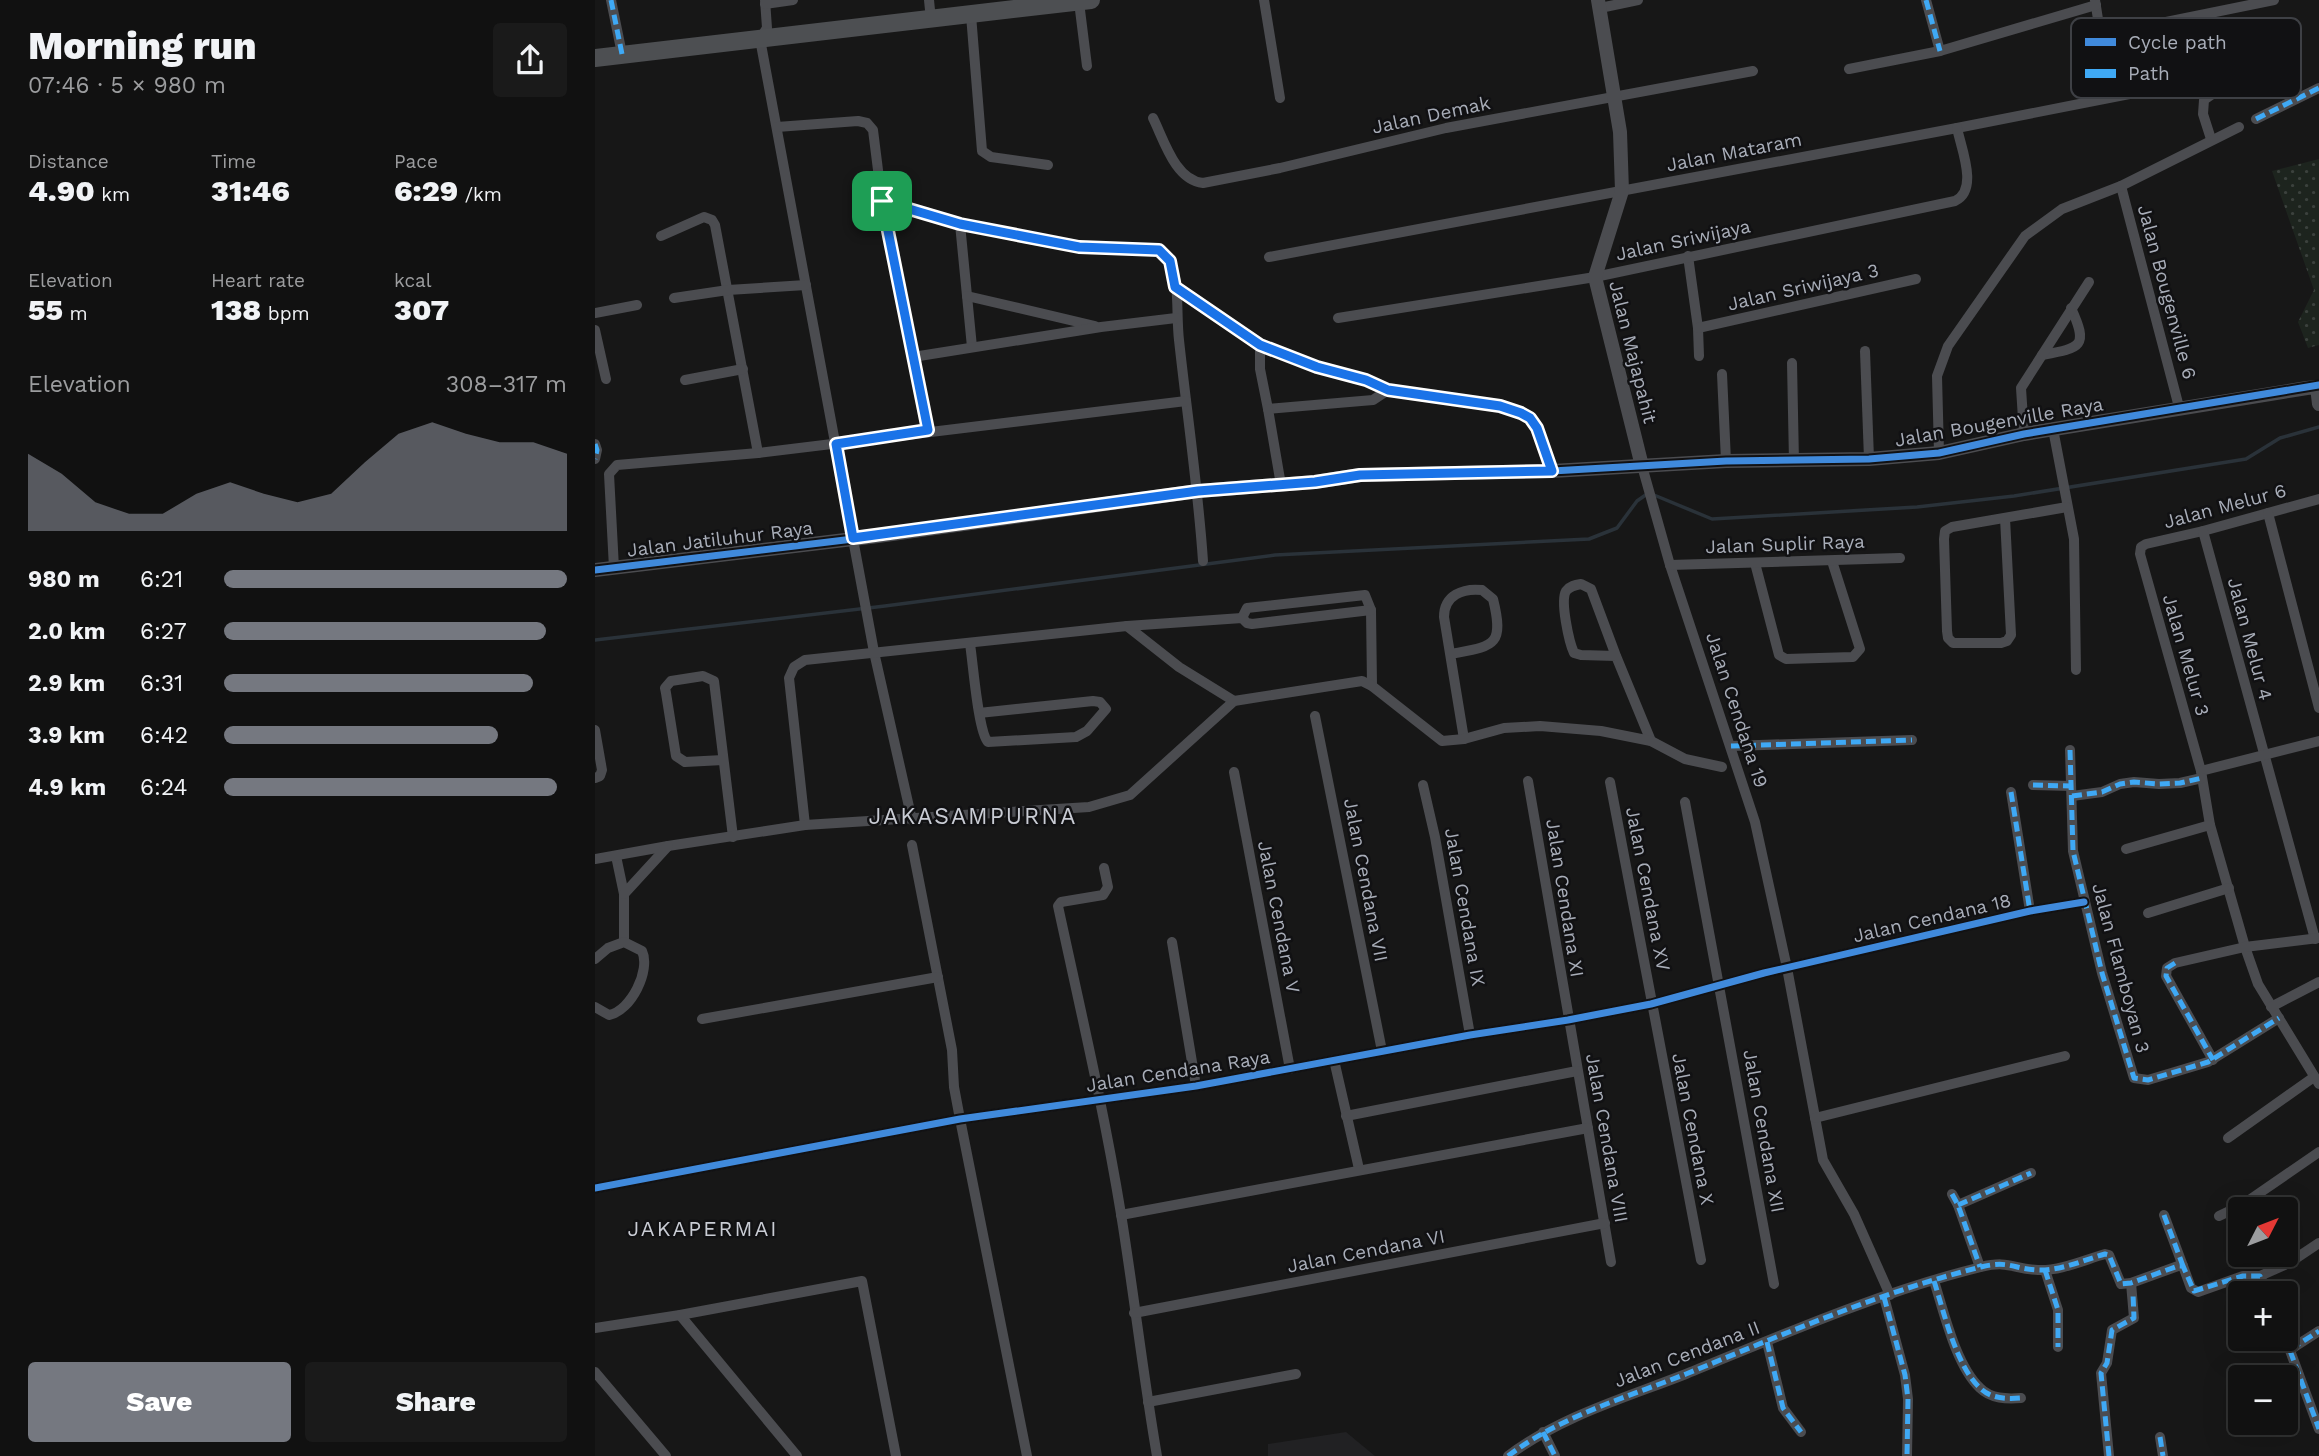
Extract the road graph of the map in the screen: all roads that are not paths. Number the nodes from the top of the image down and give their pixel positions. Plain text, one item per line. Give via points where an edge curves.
1 (611, 0) edge
2 (793, 0) edge
3 (929, 0) edge
4 (1264, 0) edge
5 (1638, 0) edge
6 (1926, 0) edge
7 (2274, 0) edge
8 (1085, 1) edge
9 (765, 2) edge
10 (2095, 2) edge
11 (1599, 4) edge
12 (971, 15) junction
13 (2186, 18) edge
14 (931, 20) junction
15 (760, 39) junction
16 (1940, 51) junction
17 (622, 54) junction
18 (595, 58) edge
19 (1087, 66) dead end
20 (1849, 69) dead end
21 (1753, 71) dead end
22 (2319, 88) edge
23 (1614, 97) junction
24 (2301, 97) edge
25 (1280, 98) dead end
26 (2100, 98) edge
27 (2207, 98) edge
28 (2299, 98) edge
29 (1153, 118) dead end
30 (2256, 119) dead end
31 (777, 127) junction
32 (2239, 127) dead end
33 (1957, 128) junction
34 (2211, 139) junction
35 (1048, 165) dead end
36 (2121, 186) junction
37 (1622, 191) junction
38 (882, 201) junction
39 (960, 224) junction
40 (661, 236) dead end
41 (1688, 256) junction
42 (1269, 257) dead end
43 (1595, 277) junction
44 (1916, 279) dead end
45 (2089, 282) dead end
46 (806, 285) junction
47 (1175, 287) junction
48 (728, 290) junction
49 (967, 296) junction
50 (674, 298) dead end
51 (637, 305) dead end
52 (2071, 308) junction
53 (595, 313) edge
54 (1176, 318) junction
55 (1338, 318) dead end
56 (1101, 327) junction
57 (1698, 328) junction
58 (595, 330) edge
59 (1260, 345) junction
60 (972, 347) junction
61 (1865, 351) dead end
62 (2042, 355) junction
63 (1699, 356) dead end
64 (913, 357) junction
65 (1792, 363) dead end
66 (743, 369) junction
67 (1722, 374) dead end
68 (606, 379) dead end
69 (685, 380) dead end
70 (2318, 386) edge
71 (1388, 390) junction
72 (1186, 401) junction
73 (2319, 404) edge
74 (2179, 407) junction
75 (1268, 409) junction
76 (2053, 429) junction
77 (928, 430) junction
78 (2024, 434) junction
79 (595, 444) edge
80 (836, 444) junction
81 (758, 453) junction
82 (1940, 453) junction
83 (595, 458) edge
84 (1869, 459) junction
85 (1726, 461) junction
86 (1794, 462) junction
87 (1642, 466) junction
88 (1552, 471) junction
89 (1280, 485) junction
90 (1198, 491) junction
91 (2319, 499) edge
92 (2066, 502) junction
93 (2268, 513) junction
94 (2005, 518) junction
95 (2203, 531) junction
96 (853, 538) junction
97 (2141, 547) joint
98 (1900, 558) dead end
99 (1203, 561) dead end
100 (1832, 561) junction
101 (1755, 563) junction
102 (1670, 565) junction
103 (614, 568) junction
104 (595, 570) edge
105 (1371, 610) junction
106 (1242, 618) junction
107 (1127, 626) junction
108 (970, 644) junction
109 (874, 652) junction
110 (1451, 654) junction
111 (1616, 656) junction
112 (2076, 670) dead end
113 (1372, 685) junction
114 (1234, 701) junction
115 (2319, 708) edge
116 (979, 713) junction
117 (1315, 716) dead end
118 (595, 730) edge
119 (1464, 739) junction
120 (1912, 740) dead end
121 (1651, 741) junction
122 (2319, 741) edge
123 (1731, 746) junction
124 (2070, 750) dead end
125 (2264, 755) junction
126 (723, 760) junction
127 (1722, 766) dead end
128 (1234, 772) dead end
129 (2201, 775) junction
130 (595, 778) edge
131 (1528, 781) dead end
132 (1609, 782) dead end
133 (1423, 785) dead end
134 (2033, 785) dead end
135 (2071, 791) junction
136 (2011, 792) dead end
137 (1685, 802) dead end
138 (912, 820) junction
139 (805, 825) junction
140 (2210, 825) junction
141 (733, 836) junction
142 (912, 845) dead end
143 (668, 846) junction
144 (2126, 849) dead end
145 (616, 856) junction
146 (595, 859) edge
147 (1104, 868) dead end
148 (2229, 888) junction
149 (624, 894) junction
150 (2084, 902) junction
151 (2030, 912) junction
152 (2148, 913) dead end
153 (2317, 938) edge
154 (624, 942) junction
155 (1172, 942) dead end
156 (2245, 947) junction
157 (595, 959) edge
158 (1787, 968) junction
159 (1765, 973) joint
160 (938, 977) junction
161 (2319, 982) edge
162 (1719, 984) junction
163 (1651, 1004) junction
164 (595, 1007) edge
165 (2271, 1007) junction
166 (2279, 1018) junction
167 (702, 1019) dead end
168 (1568, 1020) junction
169 (1470, 1035) junction
170 (1382, 1051) junction
171 (2065, 1056) dead end
172 (1334, 1060) junction
173 (2213, 1060) junction
174 (1290, 1069) junction
175 (1577, 1071) junction
176 (2317, 1081) edge
177 (1196, 1086) junction
178 (1101, 1101) junction
179 (1346, 1116) junction
180 (1815, 1118) junction
181 (960, 1119) junction
182 (1588, 1128) junction
183 (2228, 1138) dead end
184 (2319, 1152) edge
185 (1359, 1170) junction
186 (2031, 1173) dead end
187 (595, 1188) edge
188 (1952, 1194) dead end
189 (1958, 1205) junction
190 (2164, 1214) dead end
191 (1121, 1215) junction
192 (2220, 1216) dead end
193 (1605, 1223) junction
194 (2319, 1243) edge
195 (1701, 1260) dead end
196 (1611, 1262) dead end
197 (2183, 1266) junction
198 (1980, 1267) junction
199 (2045, 1270) junction
200 (2260, 1276) junction
201 (1934, 1281) junction
202 (2262, 1281) edge
203 (2131, 1283) junction
204 (1774, 1284) dead end
205 (1887, 1296) junction
206 (1134, 1313) junction
207 (680, 1315) junction
208 (595, 1328) edge
209 (2319, 1331) edge
210 (1767, 1342) junction
211 (2298, 1344) edge
212 (2058, 1347) dead end
213 (2292, 1351) edge
214 (595, 1372) edge
215 (1296, 1374) dead end
216 (2021, 1398) dead end
217 (1148, 1402) junction
218 (2316, 1413) edge
219 (2319, 1429) edge
220 (1543, 1432) junction
221 (1801, 1432) dead end
222 (2160, 1437) dead end
223 (666, 1456) edge
224 (797, 1456) edge
225 (896, 1456) edge
226 (1027, 1456) edge
227 (1157, 1456) edge
228 (1509, 1456) edge
229 (1555, 1456) edge
230 (1907, 1456) edge
231 (2109, 1456) edge
232 (2163, 1456) edge

1 - 17 street
2 - 9 street
3 - 14 street
4 - 25 street
5 - 11 street
6 - 16 street
7 - 13 street
8 - 12 main road
8 - 19 street
9 - 15 street via 767,29
10 - 16 street
11 - 23 street, Jalan Majapahit
12 - 14 main road
12 - 35 street via 982,151 991,158
14 - 15 main road
15 - 17 main road
15 - 31 street
16 - 20 street
17 - 18 main road
21 - 23 street, Jalan Demak
22 - 24 street
23 - 29 street, Jalan Demak via 1446,128 1203,183 1181,171
23 - 37 street, Jalan Majapahit
26 - 33 street, Jalan Mataram
27 - 34 street via 2203,114
28 - 30 street
31 - 38 street via 867,123 873,130
31 - 46 street
32 - 34 street
33 - 37 street, Jalan Mataram
33 - 41 street, Jalan Sriwijaya via 1968,178 1961,198
34 - 36 street
36 - 74 street, Jalan Bougenville 6
36 - 82 street via 2062,209 2025,236 1948,345 1937,376
37 - 42 street, Jalan Mataram
37 - 43 street, Jalan Majapahit
38 - 39 street
38 - 64 street
39 - 47 street via 1079,247 1159,250 1170,261
39 - 49 street
40 - 48 street via 704,217 712,220
41 - 43 street, Jalan Sriwijaya
41 - 57 street
43 - 55 street, Jalan Sriwijaya
43 - 87 street, Jalan Majapahit
44 - 57 street, Jalan Sriwijaya 3
45 - 52 street
46 - 48 street
46 - 80 street
47 - 54 street
47 - 59 street
48 - 50 street
48 - 66 street
49 - 56 street
49 - 60 street
51 - 53 street
52 - 62 street
52 - 62 street via 2081,339 2069,350
54 - 56 street
54 - 72 street
56 - 60 street
57 - 63 street
58 - 68 street
59 - 71 street
59 - 75 street
60 - 64 street
61 - 84 street
62 - 78 street via 2021,388
64 - 77 street
65 - 86 street
66 - 69 street
66 - 81 street
67 - 85 street
70 - 73 street
70 - 74 street, Jalan Bougenville Raya
71 - 75 street via 1373,400
71 - 88 street via 1521,413 1537,428
72 - 77 street
72 - 90 street
74 - 76 street, Jalan Bougenville Raya
75 - 89 street
76 - 78 street, Jalan Bougenville Raya
76 - 92 street
77 - 80 street
78 - 82 street, Jalan Bougenville Raya
79 - 83 street
80 - 81 street
80 - 96 street
81 - 103 street via 615,465 609,495
82 - 84 street, Jalan Bougenville Raya
84 - 86 street, Jalan Bougenville Raya
85 - 86 street, Jalan Bougenville Raya
85 - 87 street, Jalan Bougenville Raya
87 - 88 street, Jalan Jatiluhur Raya
87 - 102 street, Jalan Cendana 19
88 - 89 street, Jalan Jatiluhur Raya via 1360,475
89 - 90 street, Jalan Jatiluhur Raya
90 - 96 street, Jalan Jatiluhur Raya
90 - 99 street
91 - 93 street, Jalan Melur 6
92 - 94 street
92 - 112 street via 2074,539
93 - 95 street, Jalan Melur 6
93 - 115 street
94 - 94 street via 2011,635 2001,643 1953,643 1947,631 1945,531
95 - 97 street, Jalan Melur 6
95 - 125 street, Jalan Melur 4
96 - 103 street, Jalan Jatiluhur Raya
96 - 109 street
97 - 129 street, Jalan Melur 3
98 - 100 street, Jalan Suplir Raya
100 - 101 street, Jalan Suplir Raya
100 - 101 street via 1860,649 1853,657 1786,659 1779,655
101 - 102 street, Jalan Suplir Raya
102 - 123 street, Jalan Cendana 19
103 - 104 street, Jalan Jatiluhur Raya
105 - 106 street via 1252,624
105 - 106 street via 1362,594 1247,608
105 - 113 street
106 - 107 street
107 - 108 street
107 - 114 street via 1179,667
108 - 109 street
108 - 116 street
109 - 138 street
109 - 139 street via 812,659 798,663 791,673
110 - 110 street via 1444,617 1447,604 1463,591 1482,590 1493,599 1499,632 1482,649
110 - 119 street
111 - 111 street via 1591,589 1571,586 1564,602 1574,653
111 - 121 street
113 - 114 street via 1362,681
113 - 119 street via 1442,741
114 - 138 street via 1120,799 1089,807
116 - 116 street via 983,736 991,743 1083,735 1106,709 1093,701
117 - 170 street, Jalan Cendana VII
118 - 130 street via 602,770
119 - 121 street via 1504,728 1540,726
120 - 123 street
121 - 127 street via 1685,759
122 - 125 street
123 - 158 street, Jalan Cendana 19 via 1755,822
124 - 135 street, Jalan Flamboyan 3
125 - 129 street
125 - 153 street, Jalan Melur 4
126 - 126 street via 714,681 703,676 671,681 666,693 676,756 685,762
126 - 141 street
128 - 174 street, Jalan Cendana V
129 - 135 street via 2180,783 2134,782 2102,792
129 - 140 street, Jalan Melur 3
131 - 168 street, Jalan Cendana XI
132 - 163 street, Jalan Cendana XV
133 - 169 street, Jalan Cendana IX
134 - 135 street
135 - 150 street, Jalan Flamboyan 3 via 2073,851
136 - 151 street
137 - 162 street, Jalan Cendana XII
138 - 139 street
139 - 141 street
140 - 144 street
140 - 148 street, Jalan Melur 3
141 - 143 street
142 - 160 street
143 - 145 street
143 - 149 street
145 - 146 street
145 - 149 street
147 - 178 street via 1108,887 1104,895 1058,906
148 - 152 street
148 - 156 street, Jalan Melur 3
149 - 154 street
150 - 151 street, Jalan Cendana 18
150 - 173 street, Jalan Flamboyan 3 via 2134,1077 2148,1080
151 - 158 street, Jalan Cendana 18
153 - 156 street
154 - 157 street
154 - 164 street via 644,955 643,974 620,1011 610,1014
155 - 177 street
156 - 165 street, Jalan Melur 3
156 - 173 street via 2167,968 2166,976
158 - 159 street, Jalan Cendana 18
158 - 180 street, Jalan Cendana 19
159 - 162 street, Jalan Cendana Raya
160 - 167 street
160 - 181 street
161 - 165 street
162 - 163 street, Jalan Cendana Raya
162 - 204 street, Jalan Cendana XII
163 - 168 street, Jalan Cendana Raya
163 - 195 street, Jalan Cendana X
165 - 166 street, Jalan Melur 3
166 - 173 street, Jalan Flamboyan 3
166 - 176 street, Jalan Melur 3
168 - 169 street, Jalan Cendana Raya
168 - 175 street, Jalan Cendana VIII
169 - 170 street, Jalan Cendana Raya
170 - 172 street, Jalan Cendana Raya
171 - 180 street
172 - 174 street, Jalan Cendana Raya
172 - 179 street
174 - 177 street, Jalan Cendana Raya
175 - 179 street
175 - 182 street, Jalan Cendana VIII
176 - 183 street
177 - 178 street, Jalan Cendana Raya
178 - 181 street, Jalan Cendana Raya
178 - 191 street
179 - 185 street
180 - 205 street, Jalan Cendana 19 via 1827,1169 1854,1214
181 - 187 street, Jalan Cendana Raya
181 - 226 street
182 - 185 street
182 - 193 street, Jalan Cendana VIII
184 - 192 street
185 - 191 street
186 - 189 street
188 - 189 street
189 - 198 street
190 - 197 street
191 - 206 street
193 - 196 street, Jalan Cendana VIII
193 - 206 street, Jalan Cendana VI
194 - 200 street
197 - 200 street via 2191,1288 2198,1292 2243,1276
197 - 203 street
198 - 199 street, Jalan Cendana II via 2001,1263
198 - 201 street, Jalan Cendana II
199 - 203 street via 2105,1254 2121,1284
199 - 212 street via 2058,1310
200 - 202 street
201 - 205 street, Jalan Cendana II
201 - 216 street via 1969,1375 1980,1389 1995,1397
203 - 231 street via 2134,1318 2112,1330 2101,1373
205 - 210 street, Jalan Cendana II
205 - 230 street, Jalan Cendana 19 via 1905,1375
206 - 217 street
207 - 208 street
207 - 224 street
207 - 225 street via 862,1281
209 - 211 street
210 - 220 street, Jalan Cendana II
210 - 221 street via 1783,1408
213 - 218 street
214 - 223 street
215 - 217 street
217 - 227 street
218 - 219 street
220 - 228 street, Jalan Cendana II
220 - 229 street
222 - 232 street

